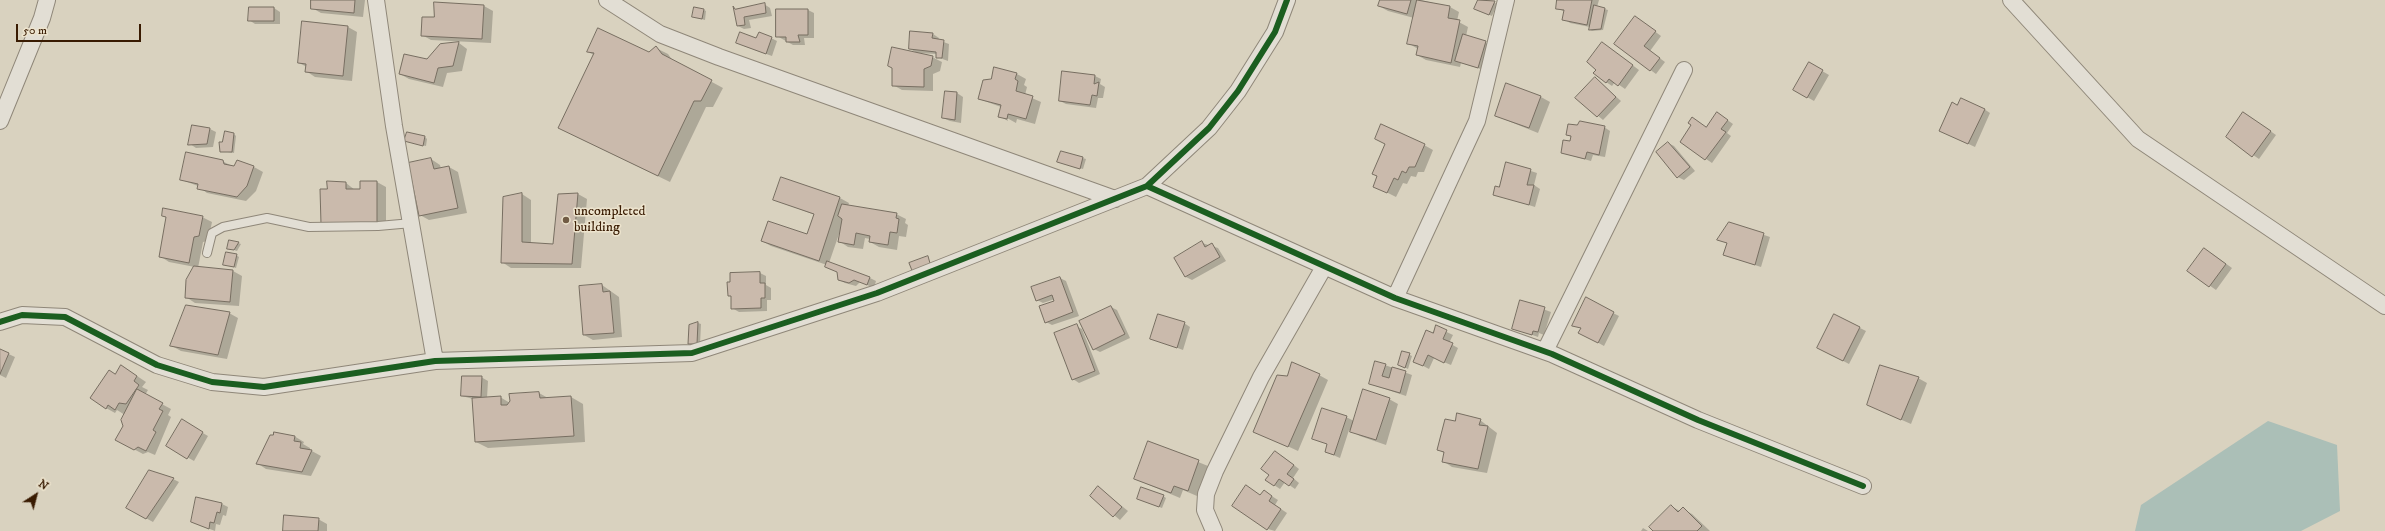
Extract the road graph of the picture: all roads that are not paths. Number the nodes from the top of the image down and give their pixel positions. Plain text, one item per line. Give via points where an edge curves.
1 (47, 0) edge
2 (376, 0) edge
3 (607, 0) edge
4 (1287, 0) edge
5 (1506, 0) edge
6 (2011, 0) edge
7 (1684, 70) dead end
8 (0, 121) edge
9 (1147, 186) junction
10 (1115, 199) junction
11 (412, 222) junction
12 (208, 253) dead end
13 (1324, 267) junction
14 (1395, 298) junction
15 (2385, 306) edge
16 (0, 322) edge
17 (1545, 351) junction
18 (435, 361) junction
19 (1863, 486) dead end
20 (1214, 531) edge

1 - 8 street
2 - 11 street via 393,119
3 - 10 street via 660,34
4 - 9 street via 1275,32 1238,91 1209,128
5 - 14 street via 1477,121
6 - 15 street via 2138,139
7 - 17 street
9 - 10 street
9 - 13 street
10 - 18 street via 876,293 692,353
11 - 12 lane via 378,226 309,227 267,218 223,227 212,233
11 - 18 street
13 - 14 street
13 - 20 street via 1261,377 1215,471 1206,494 1205,510
14 - 17 street
16 - 18 street via 22,315 65,317 157,365 212,382 264,387
17 - 19 street via 1698,420

